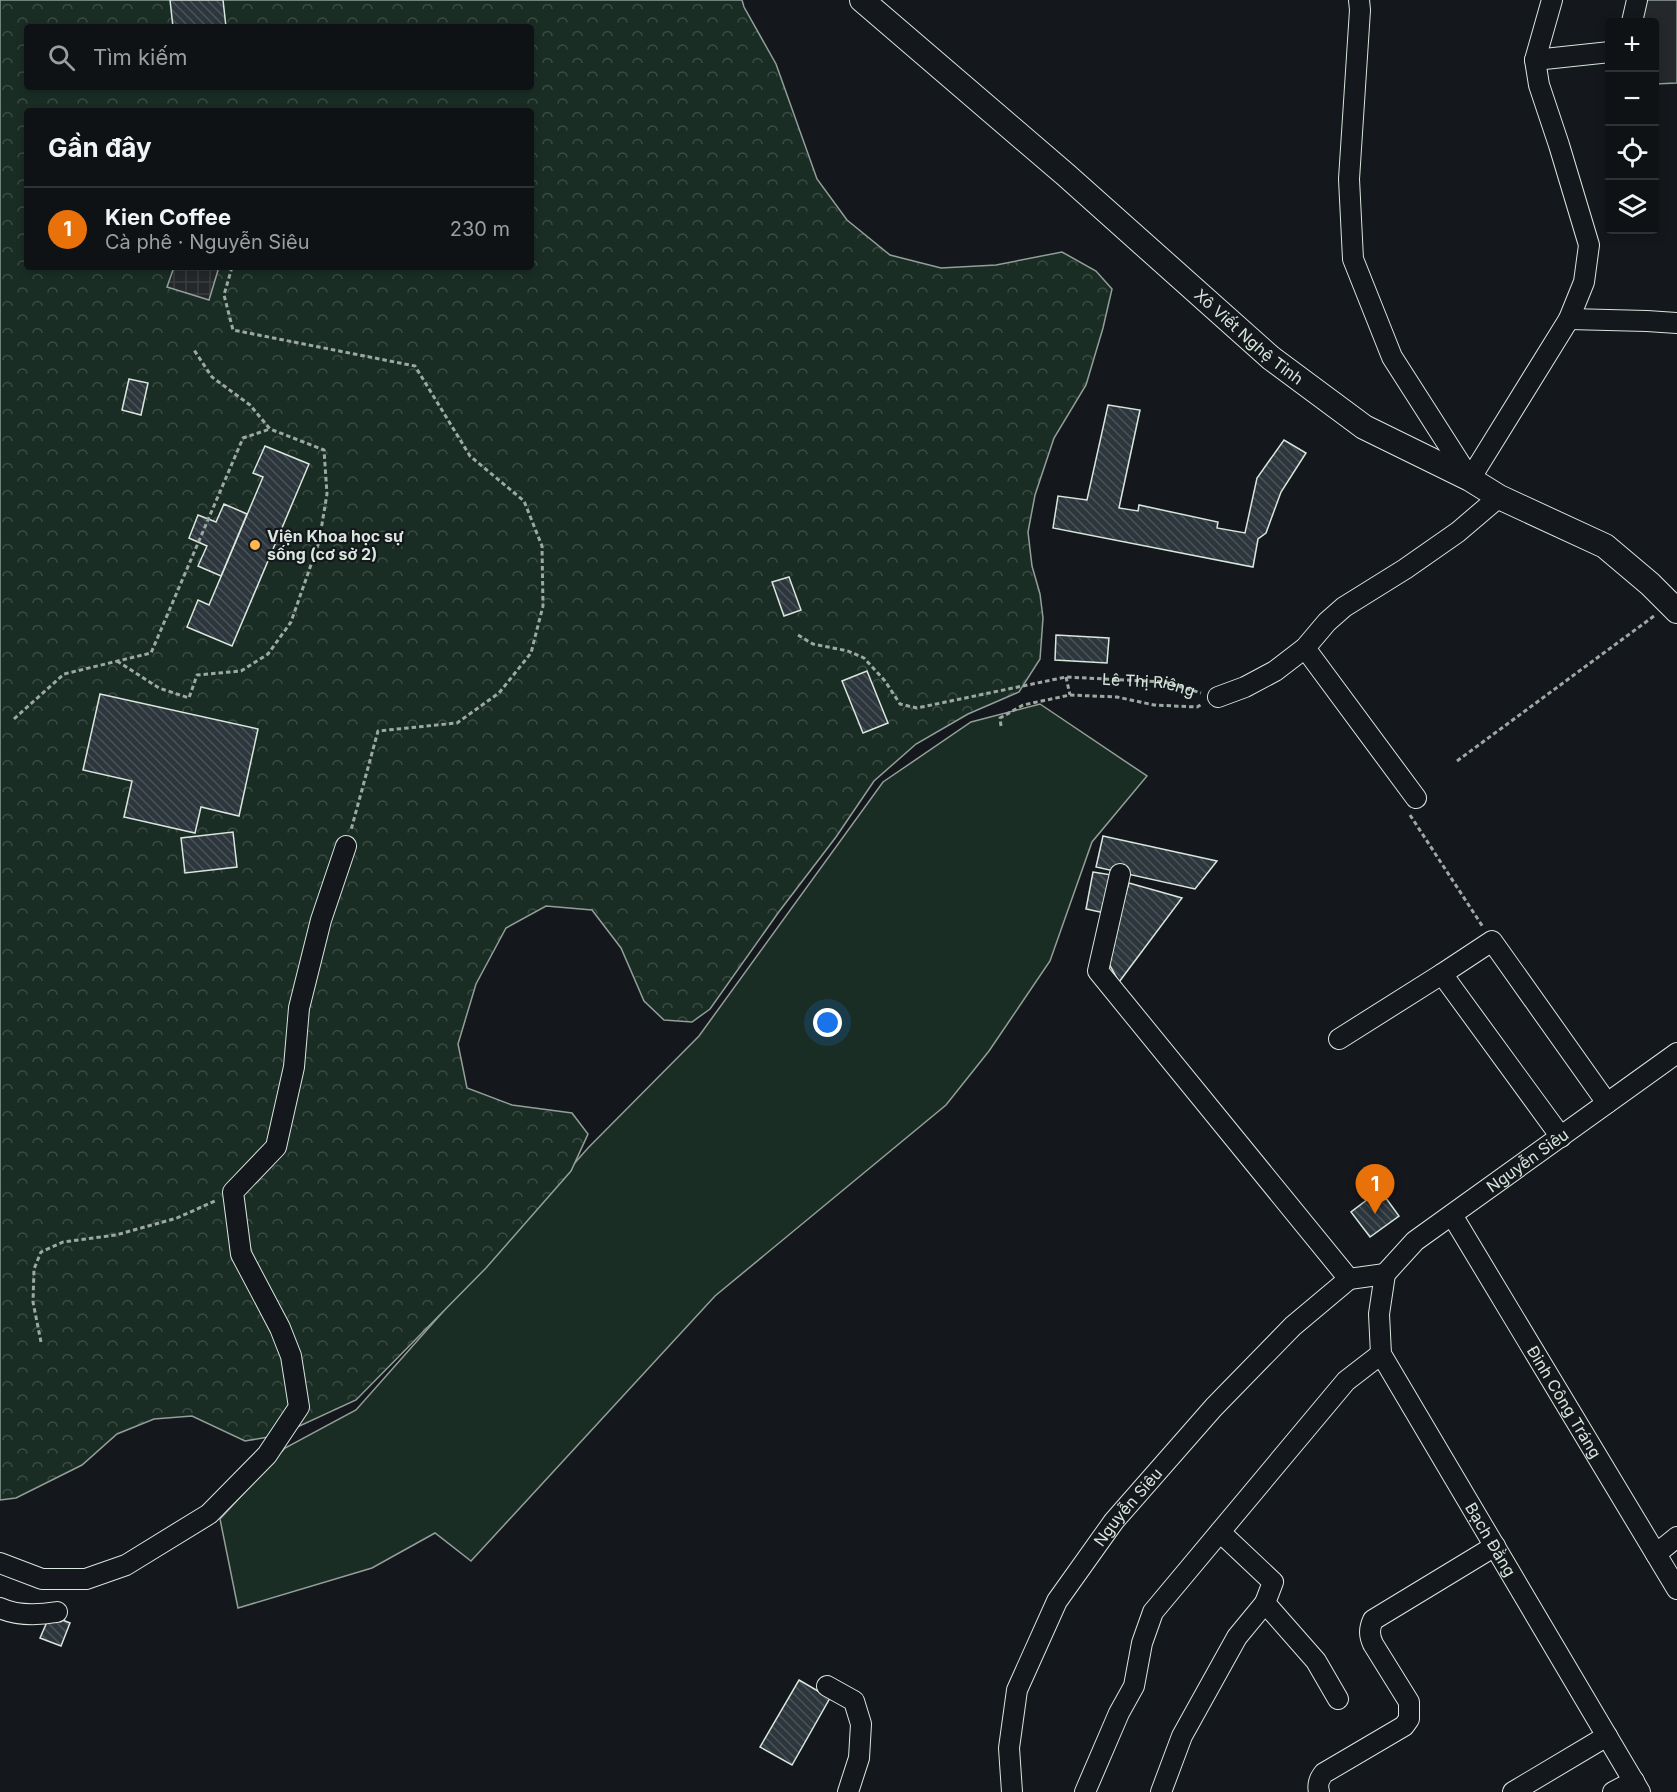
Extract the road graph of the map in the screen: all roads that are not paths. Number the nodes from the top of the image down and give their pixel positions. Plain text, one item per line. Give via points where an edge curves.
1 (862, 0) edge
2 (878, 0) edge
3 (1359, 0) edge
4 (1552, 0) edge
5 (1638, 0) edge
6 (1633, 18) edge
7 (889, 23) junction
8 (1605, 53) edge
9 (1535, 60) junction
10 (1569, 319) junction
11 (1677, 323) edge
12 (1470, 479) junction
13 (1499, 496) junction
14 (1674, 607) edge
15 (1305, 648) junction
16 (1218, 697) road end
17 (1416, 798) road end
18 (346, 846) road end
19 (1120, 874) dead end
20 (1442, 974) junction
21 (1339, 1039) dead end
22 (1677, 1053) edge
23 (1607, 1103) junction
24 (1561, 1137) junction
25 (1452, 1215) junction
26 (1385, 1274) junction
27 (1349, 1279) junction
28 (1381, 1354) junction
29 (1220, 1532) junction
30 (1677, 1537) edge
31 (1495, 1546) junction
32 (1656, 1554) junction
33 (0, 1563) edge
34 (1677, 1589) edge
35 (1265, 1602) junction
36 (0, 1608) edge
37 (57, 1612) dead end
38 (827, 1686) dead end
39 (1338, 1699) dead end
40 (1607, 1736) junction
41 (1637, 1786) edge
42 (848, 1792) edge
43 (1012, 1792) edge
44 (1085, 1792) edge
45 (1161, 1792) edge
46 (1319, 1792) edge
47 (1513, 1792) edge
48 (1613, 1792) edge

1 - 7 main road, Xô Viết Nghệ Tỉnh
2 - 7 street
3 - 12 street via 1349,178 1353,259 1392,357
4 - 9 street
5 - 6 street
7 - 12 main road, Xô Viết Nghệ Tỉnh via 1271,358 1364,427
8 - 9 street
9 - 10 street via 1589,245 1584,282
10 - 11 street
10 - 12 street
12 - 13 main road, Xô Viết Nghệ Tỉnh
13 - 14 main road, Xô Viết Nghệ Tỉnh via 1605,546
13 - 15 street, Lê Thị Riêng via 1405,570 1344,607
15 - 16 street, Lê Thị Riêng via 1275,671
15 - 17 street
18 - 33 street via 321,920 299,1008 294,1067 276,1147 233,1192 241,1254 291,1356 299,1407 267,1455 208,1514 126,1565 86,1580 42,1580
19 - 27 street via 1098,970
20 - 21 street
20 - 23 street via 1492,941
20 - 24 street
22 - 23 street, Nguyễn Siêu
23 - 24 street, Nguyễn Siêu
24 - 25 street, Nguyễn Siêu
25 - 26 street, Nguyễn Siêu via 1415,1241
25 - 32 street, Đinh Công Tráng
26 - 27 street
26 - 28 street, Bạch Đằng via 1379,1314
27 - 43 street, Nguyễn Siêu via 1293,1326 1214,1407 1114,1521 1057,1601 1017,1690 1009,1748
28 - 29 street via 1346,1381
28 - 31 street, Bạch Đằng
29 - 35 street via 1273,1582
29 - 44 street via 1153,1612 1134,1686
30 - 32 street
31 - 40 street, Bạch Đằng
31 - 46 street via 1373,1620 1373,1644 1409,1702 1409,1719 1404,1726 1324,1773 1319,1779
32 - 34 street, Đinh Công Tráng
35 - 39 street via 1310,1653
35 - 45 street via 1237,1637 1182,1736
36 - 37 street via 10,1613
38 - 42 street via 854,1701 861,1724 859,1758
40 - 41 street, Bạch Đằng
40 - 47 street
41 - 48 street

